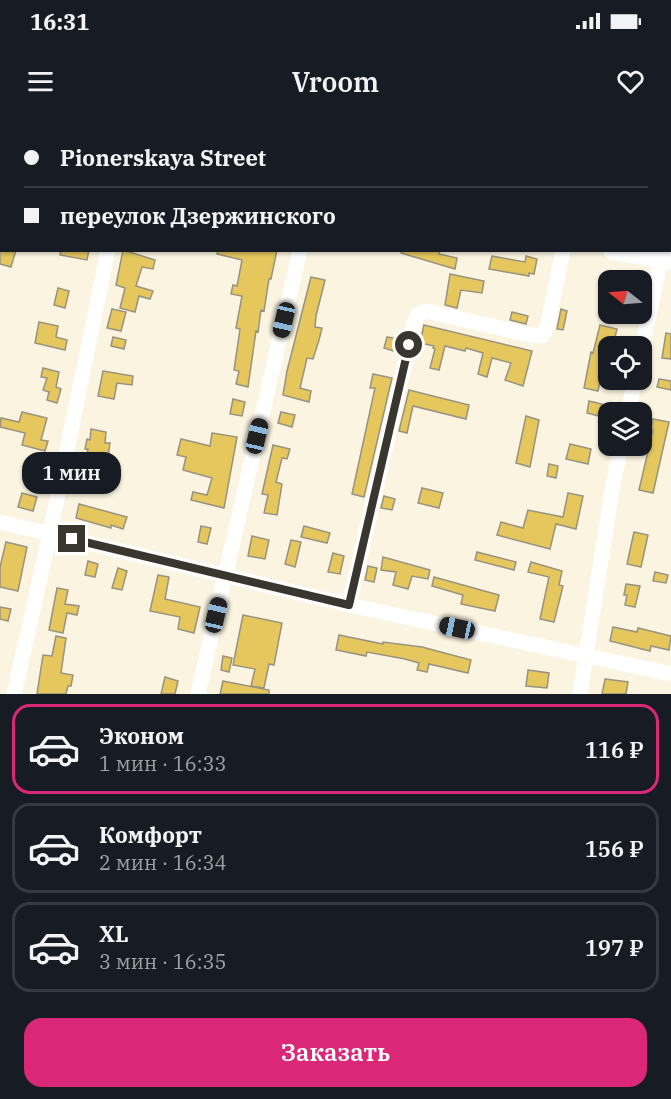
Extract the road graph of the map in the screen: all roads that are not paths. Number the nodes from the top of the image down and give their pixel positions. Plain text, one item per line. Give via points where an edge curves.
1 (108, 252) edge
2 (300, 252) edge
3 (563, 252) edge
4 (628, 252) edge
5 (665, 257) edge
6 (645, 336) edge
7 (619, 456) edge
8 (0, 522) edge
9 (50, 533) junction
10 (225, 575) junction
11 (349, 605) junction
12 (587, 655) junction
13 (671, 674) edge
14 (14, 694) edge
15 (198, 694) edge
16 (580, 694) edge

1 - 9 street
2 - 10 street
3 - 11 street via 542,336 426,311 418,314
4 - 5 main road
5 - 6 street
7 - 12 street
8 - 9 street
9 - 10 street
9 - 14 street
10 - 11 street
10 - 15 street
11 - 12 street
12 - 13 street
12 - 16 street

